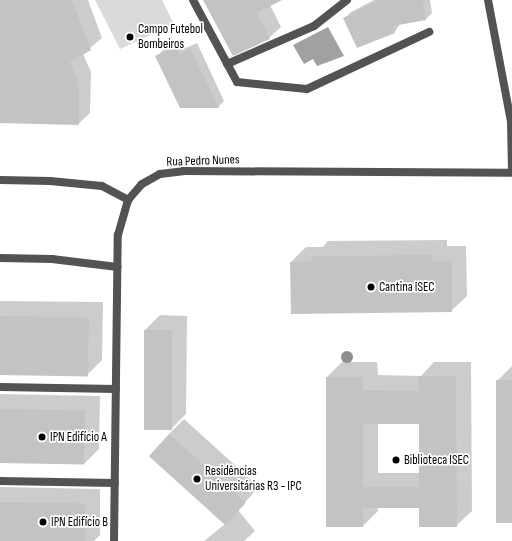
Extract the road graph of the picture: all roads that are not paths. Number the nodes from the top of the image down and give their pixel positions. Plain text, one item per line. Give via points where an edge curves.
1 (193, 0) edge
2 (347, 0) edge
3 (488, 0) edge
4 (429, 32) dead end
5 (227, 64) junction
6 (512, 171) edge
7 (0, 180) edge
8 (128, 200) junction
9 (0, 258) edge
10 (118, 267) junction
11 (0, 387) edge
12 (116, 389) junction
13 (0, 481) edge
14 (115, 483) junction
15 (114, 541) edge

1 - 5 street
2 - 5 street via 314,26
3 - 6 street via 511,122
4 - 5 street via 307,89 237,82
6 - 8 street, Rua Pedro Nunes via 183,171 160,174 142,184
7 - 8 street via 102,186
8 - 10 street, Rua Pedro Nunes via 118,235
9 - 10 street via 52,259
10 - 12 street, Rua Pedro Nunes
11 - 12 street
12 - 14 street, Rua Pedro Nunes
13 - 14 street
14 - 15 street, Rua Pedro Nunes

